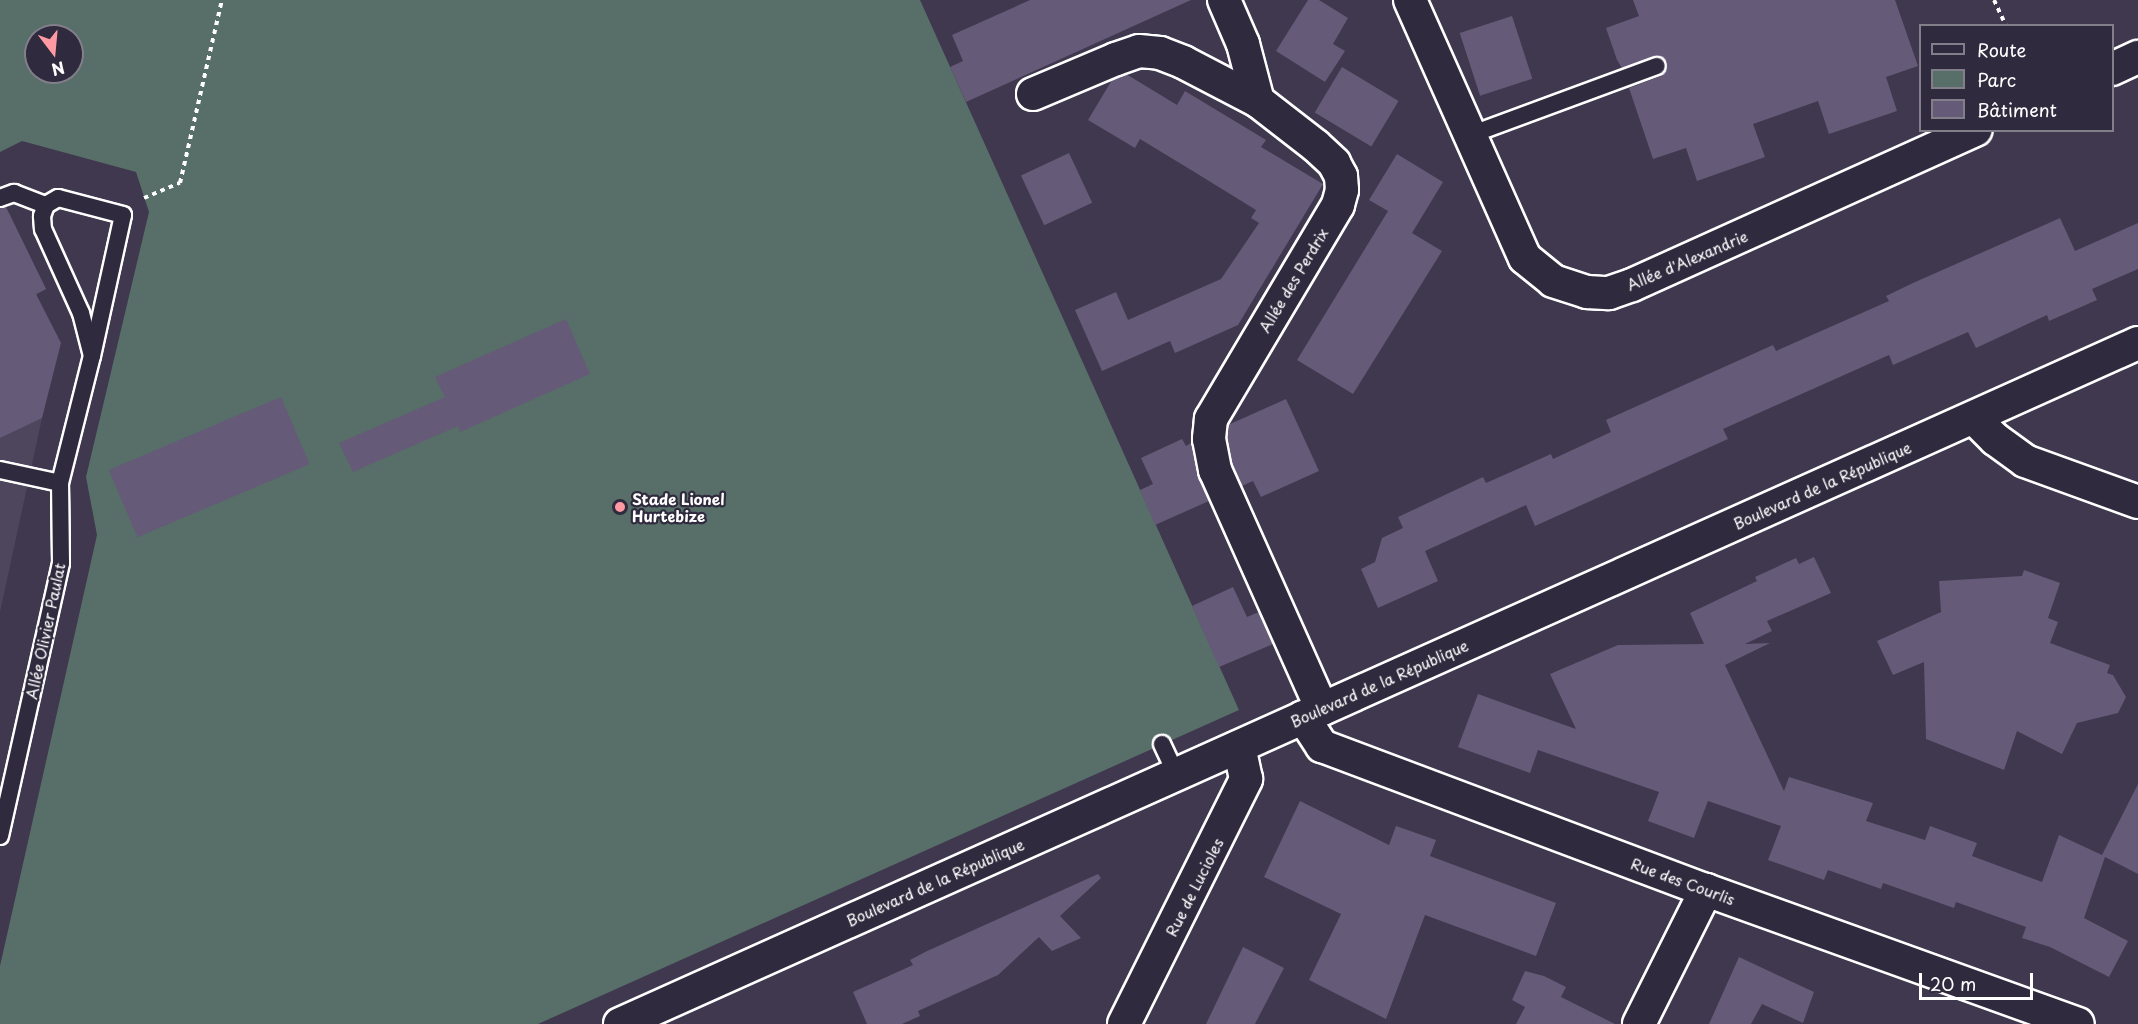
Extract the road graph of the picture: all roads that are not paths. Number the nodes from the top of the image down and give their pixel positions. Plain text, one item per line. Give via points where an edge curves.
1 (1224, 0) edge
2 (1410, 0) edge
3 (2138, 57) edge
4 (1657, 66) dead end
5 (2114, 68) edge
6 (1033, 94) dead end
7 (1257, 101) junction
8 (1972, 132) edge
9 (1470, 135) junction
10 (0, 198) edge
11 (46, 205) junction
12 (2138, 344) edge
13 (92, 356) junction
14 (1974, 418) junction
15 (0, 470) edge
16 (60, 483) junction
17 (2138, 502) edge
18 (1312, 713) junction
19 (1162, 744) dead end
20 (1239, 747) junction
21 (1176, 774) junction
22 (0, 836) edge
23 (1706, 890) junction
24 (620, 1024) edge
25 (1124, 1024) edge
26 (1639, 1024) edge
27 (2078, 1024) edge

1 - 7 street via 1243,44
2 - 9 street, Allée d'Alexandrie
3 - 5 street
4 - 9 lane
6 - 7 street, Allée des Perdrix via 1139,51 1160,53 1184,62
7 - 18 street, Allée des Perdrix via 1334,163 1341,176 1342,190 1338,205 1211,419 1209,439 1215,470
8 - 9 street, Allée d'Alexandrie via 1709,252 1609,293 1587,292 1553,281 1525,258
10 - 11 lane via 14,193
11 - 13 lane, Allée Olivier Paulat via 43,229 81,313
11 - 13 lane, Allée Olivier Paulat via 58,198 123,215
12 - 14 street, Boulevard de la République
13 - 16 lane, Allée Olivier Paulat
14 - 17 street via 2025,461
14 - 18 street, Boulevard de la République
15 - 16 lane
16 - 22 lane, Allée Olivier Paulat via 62,563
18 - 20 street, Boulevard de la République
18 - 23 street, Rue des Courlis via 1322,746
19 - 21 lane
20 - 21 street, Boulevard de la République
20 - 25 street, Rue de Lucioles via 1246,779
21 - 24 street, Boulevard de la République
23 - 26 street
23 - 27 street, Rue des Courlis

